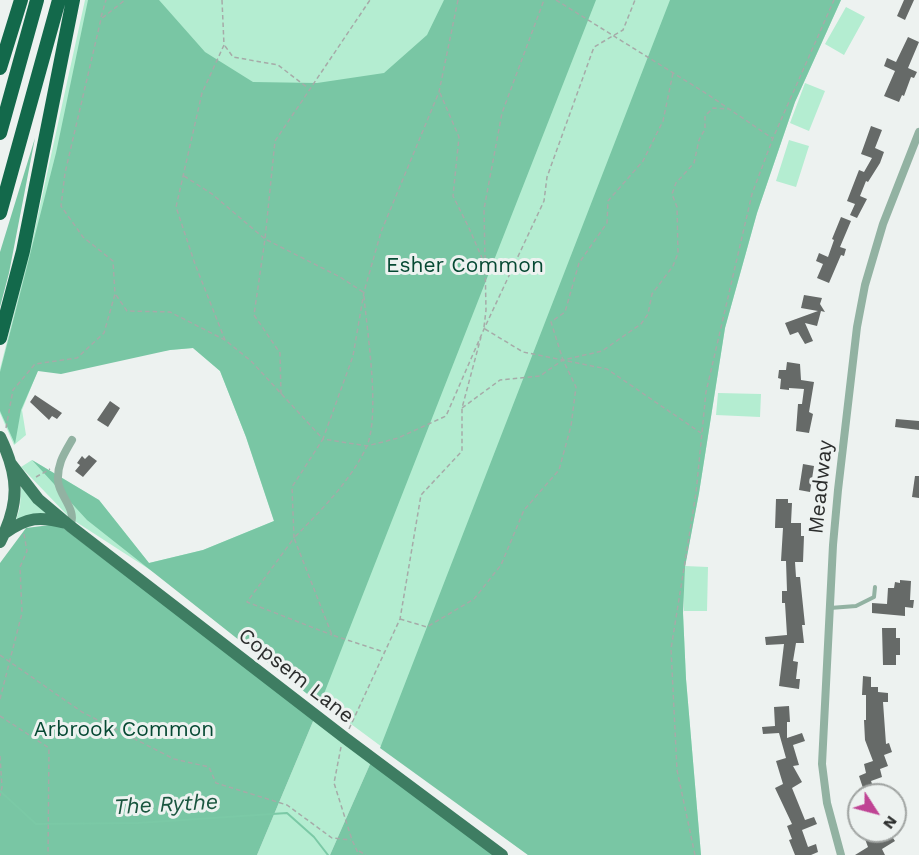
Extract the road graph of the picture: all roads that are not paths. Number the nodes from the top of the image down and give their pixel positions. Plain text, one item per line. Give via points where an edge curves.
1 (21, 0) edge
2 (37, 0) edge
3 (59, 0) edge
4 (73, 0) edge
5 (0, 68) edge
6 (919, 132) edge
7 (0, 134) edge
8 (0, 213) edge
9 (0, 338) edge
10 (72, 440) dead end
11 (2, 442) edge
12 (11, 464) junction
13 (69, 525) junction
14 (2, 538) edge
15 (875, 587) dead end
16 (829, 608) junction
17 (502, 855) edge
18 (841, 855) edge

1 - 5 highway
2 - 7 highway
3 - 8 highway
4 - 9 highway via 23,251
6 - 16 street, Meadway via 873,253 857,327 832,545
10 - 13 street via 59,463 58,483 72,514
11 - 12 main road
12 - 13 main road, Copsem Lane via 38,499
12 - 14 main road via 16,492
13 - 14 main road, Copsem Lane via 48,518 33,519 22,522
13 - 17 main road, Copsem Lane
15 - 16 lane via 874,597 863,603
16 - 18 street, Meadway via 822,764 827,803

